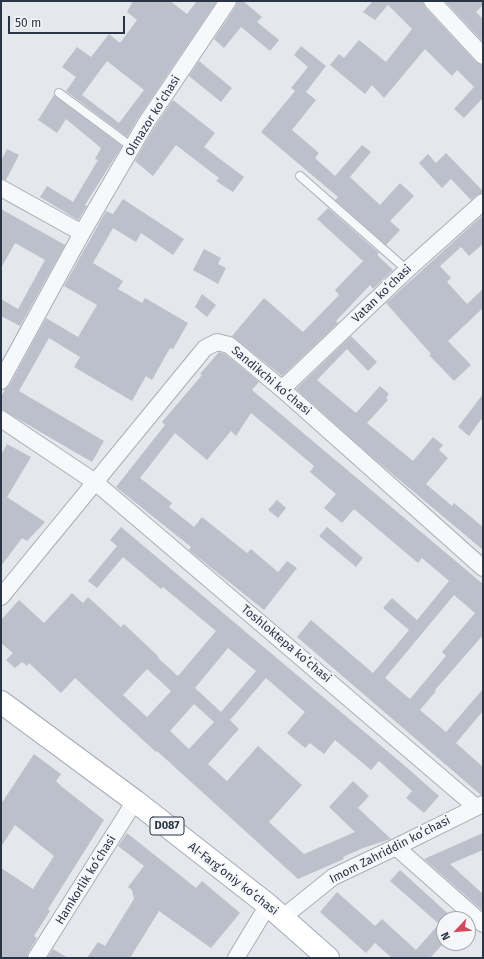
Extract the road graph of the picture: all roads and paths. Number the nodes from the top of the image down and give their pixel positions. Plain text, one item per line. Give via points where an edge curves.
1 (228, 1) edge
2 (432, 1) edge
3 (483, 56) edge
4 (59, 94) dead end
5 (132, 147) junction
6 (300, 176) dead end
7 (1, 188) edge
8 (483, 202) edge
9 (82, 233) junction
10 (407, 270) junction
11 (1, 381) edge
12 (282, 389) junction
13 (1, 419) edge
14 (95, 482) junction
15 (483, 568) edge
16 (1, 597) edge
17 (1, 702) edge
18 (136, 801) junction
19 (480, 805) edge
20 (396, 848) junction
21 (275, 911) junction
22 (483, 924) edge
23 (36, 958) edge
24 (236, 958) edge
25 (328, 958) edge

1 - 5 street, Olmazor koʻchasi
2 - 3 street
4 - 5 lane
5 - 9 street, Olmazor koʻchasi
6 - 10 lane
7 - 9 street
8 - 10 street, Vatan koʻchasi
9 - 11 street, Olmazor koʻchasi
10 - 12 street, Vatan koʻchasi
12 - 14 street, Sandikchi koʻchasi via 228,345 217,342 205,348
12 - 15 street, Sandikchi koʻchasi
13 - 14 street
14 - 16 street, Sandikchi koʻchasi
14 - 19 street, Toshloktepa koʻchasi
17 - 18 main road, Al-Fargʻoniy koʻchasi / D087
18 - 21 main road, Al-Fargʻoniy koʻchasi / D087
18 - 23 street, Hamkorlik koʻchasi
19 - 20 street, Imom Zahriddin koʻchasi
20 - 21 street, Imom Zahriddin koʻchasi via 332,877
20 - 22 street
21 - 24 street, Imom Zahriddin koʻchasi
21 - 25 main road, Al-Fargʻoniy koʻchasi / D087

